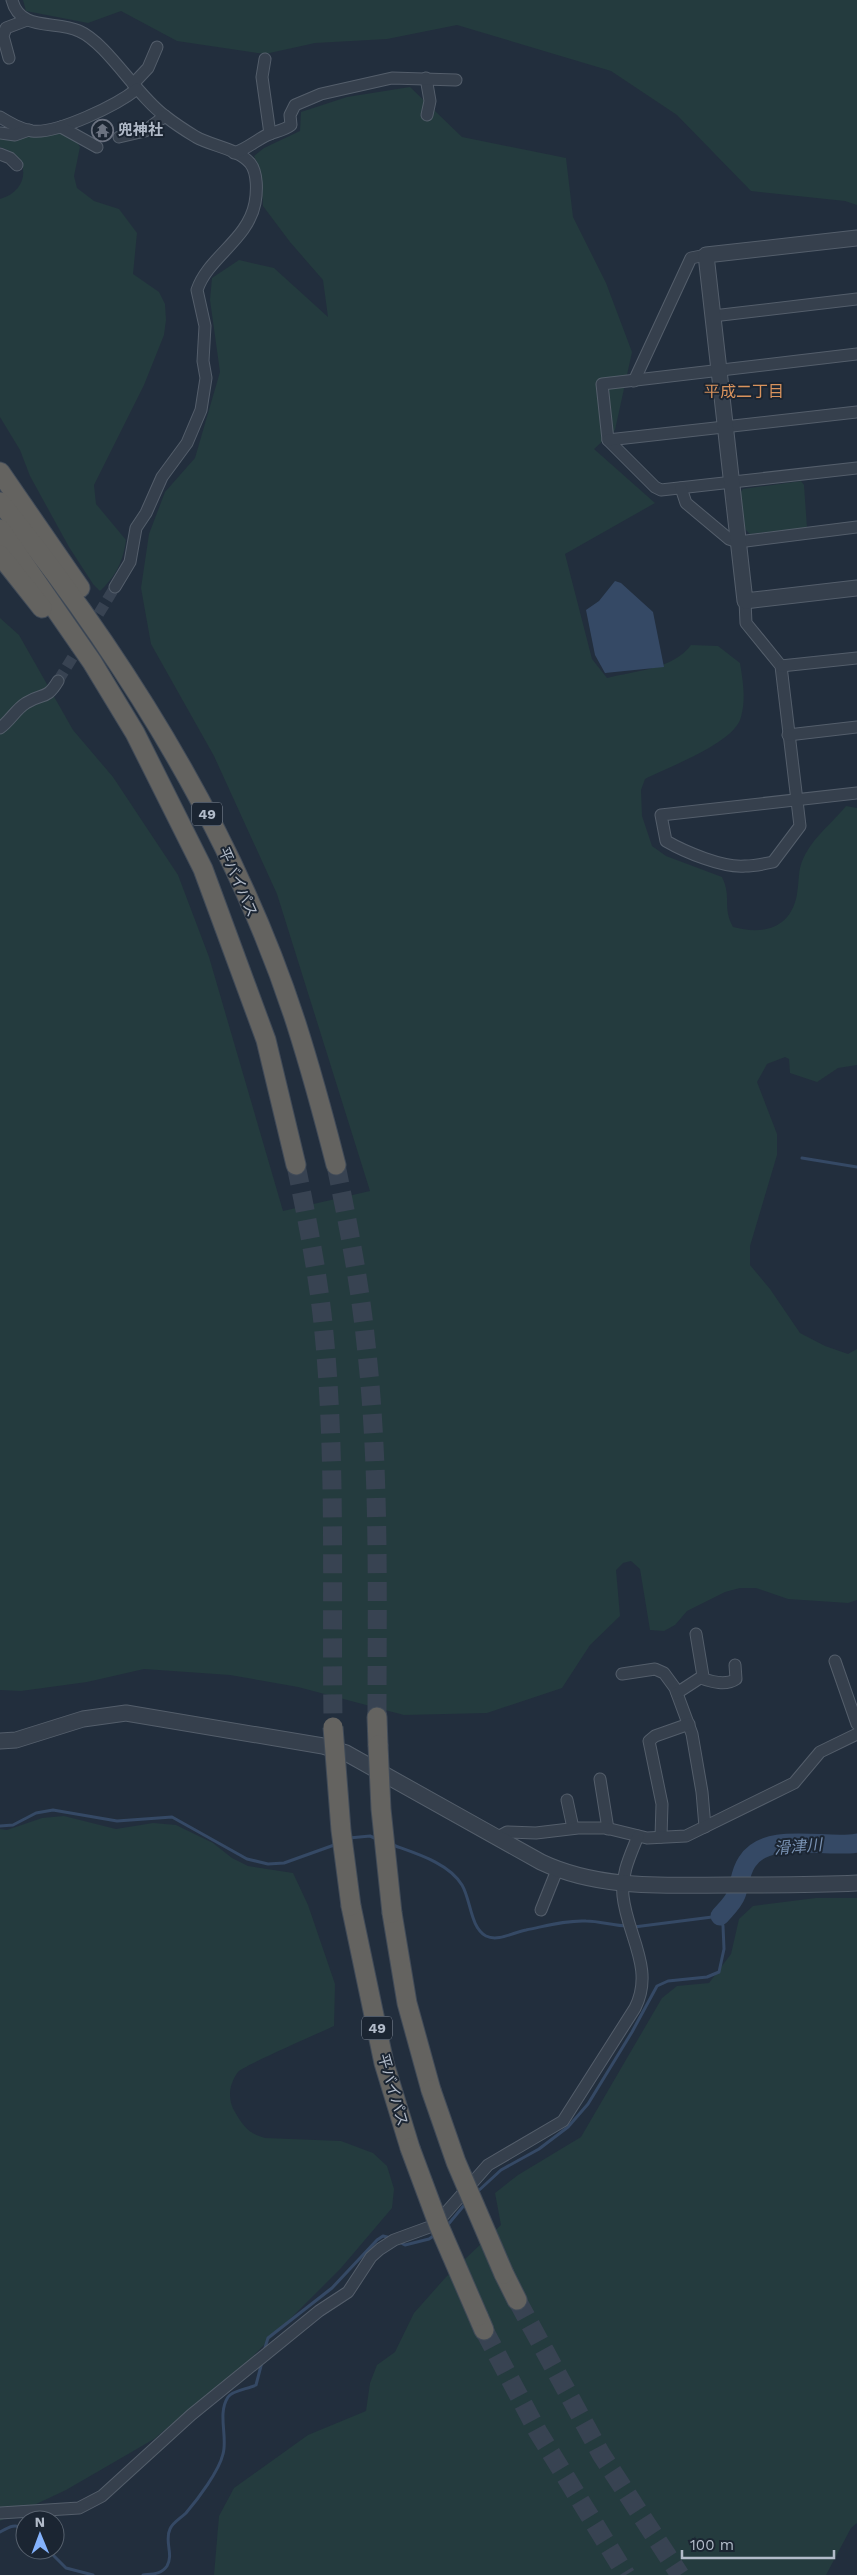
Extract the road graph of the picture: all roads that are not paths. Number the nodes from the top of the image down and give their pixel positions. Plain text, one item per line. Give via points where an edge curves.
1 (12, 0) edge
2 (27, 20) junction
3 (157, 47) dead end
4 (9, 58) dead end
5 (265, 59) dead end
6 (426, 78) junction
7 (456, 80) dead end
8 (135, 86) junction
9 (427, 115) dead end
10 (165, 116) junction
11 (0, 117) edge
12 (61, 127) junction
13 (29, 130) junction
14 (0, 133) edge
15 (270, 134) junction
16 (119, 137) dead end
17 (97, 147) dead end
18 (234, 153) junction
19 (0, 154) edge
20 (17, 165) dead end
21 (857, 238) edge
22 (706, 255) junction
23 (857, 299) edge
24 (713, 316) junction
25 (857, 354) edge
26 (719, 370) junction
27 (634, 381) junction
28 (857, 412) edge
29 (725, 427) junction
30 (608, 440) junction
31 (857, 468) edge
32 (0, 472) edge
33 (732, 482) junction
34 (681, 488) junction
35 (0, 502) edge
36 (857, 527) edge
37 (0, 529) edge
38 (738, 542) junction
39 (0, 555) edge
40 (114, 587) tunnel mouth
41 (857, 588) edge
42 (745, 601) junction
43 (857, 658) edge
44 (781, 666) junction
45 (58, 681) tunnel mouth
46 (857, 727) edge
47 (0, 728) edge
48 (788, 735) junction
49 (154, 769) junction
50 (857, 793) edge
51 (798, 801) junction
52 (244, 891) junction
53 (296, 1165) tunnel mouth
54 (336, 1165) tunnel mouth
55 (696, 1634) dead end
56 (835, 1661) dead end
57 (735, 1665) dead end
58 (622, 1674) dead end
59 (702, 1678) junction
60 (677, 1693) junction
61 (377, 1718) tunnel mouth
62 (333, 1723) tunnel mouth
63 (689, 1724) junction
64 (857, 1724) edge
65 (857, 1734) edge
66 (0, 1741) edge
67 (600, 1779) dead end
68 (567, 1800) dead end
69 (705, 1827) junction
70 (573, 1828) junction
71 (608, 1829) junction
72 (638, 1836) junction
73 (662, 1837) junction
74 (496, 1838) junction
75 (557, 1870) junction
76 (857, 1883) edge
77 (624, 1884) junction
78 (542, 1910) dead end
79 (517, 2300) tunnel mouth
80 (481, 2323) tunnel mouth
81 (0, 2513) edge

1 - 2 street via 16,11
2 - 4 street via 6,28 4,36
2 - 8 street via 56,24 80,32 99,47
3 - 8 street
5 - 15 street via 262,77
6 - 7 street
6 - 9 street via 430,101
6 - 15 street via 374,80 320,94 294,105 290,114 292,125
8 - 10 street
8 - 12 street via 123,100
10 - 16 street via 145,131
10 - 18 street via 195,136
11 - 13 street
12 - 13 street
12 - 17 street
13 - 14 street via 15,135
15 - 18 street via 247,149
18 - 40 street via 252,165 255,203 239,238 228,246 197,290 204,326 206,378 201,410 187,443 162,477 136,528 130,562
19 - 20 street
21 - 22 street
22 - 24 street
22 - 27 street via 691,258
23 - 24 street
24 - 26 street
25 - 26 street
26 - 27 street
26 - 29 street
27 - 30 street via 602,384
28 - 29 street
29 - 30 street
29 - 33 street
30 - 34 street via 655,487 661,490
31 - 33 street
32 - 52 highway via 143,685 214,821
33 - 34 street
33 - 38 street
34 - 38 street via 686,503 729,539
35 - 52 highway, 平バイパス / 49 via 67,590 138,695 205,811
36 - 38 street
37 - 49 highway, 平バイパス / 49 via 92,662
38 - 42 street
39 - 49 highway via 62,635
41 - 42 street
42 - 44 street via 746,623
43 - 44 street
44 - 48 street
45 - 47 street via 45,697 26,703
46 - 48 street
48 - 51 street
49 - 53 highway, 平バイパス / 49 via 203,869 253,998 277,1078
50 - 51 street
51 - 51 street via 800,826 773,862 744,867 731,865 681,850 666,841 663,832 661,814
52 - 54 highway, 平バイパス / 49 via 296,1022
55 - 59 street
56 - 64 street
57 - 59 street via 736,1679 730,1682 711,1682
58 - 60 street via 660,1670
59 - 60 street
60 - 63 street
61 - 79 highway, 49, bridge via 380,1809 392,1914 407,2003 431,2090 456,2162
62 - 80 highway, 平バイパス / 49, bridge via 341,1830 351,1906 384,2063 410,2148 439,2226
63 - 69 street via 698,1762
63 - 73 street via 649,1741 662,1804
65 - 69 street via 820,1752 794,1783
66 - 74 street via 16,1740 83,1719 126,1713 323,1746 346,1753
67 - 71 street
68 - 70 street
69 - 73 street via 681,1837
70 - 71 street
70 - 74 street via 536,1833 507,1832
71 - 72 street
72 - 73 street
72 - 77 street via 627,1860
74 - 75 street
75 - 77 street
75 - 78 street
76 - 77 street
77 - 81 street via 624,1903 642,1970 642,1989 635,2008 563,2121 488,2165 435,2225 389,2243 376,2253 348,2292 319,2311 191,2415 102,2496 79,2508

